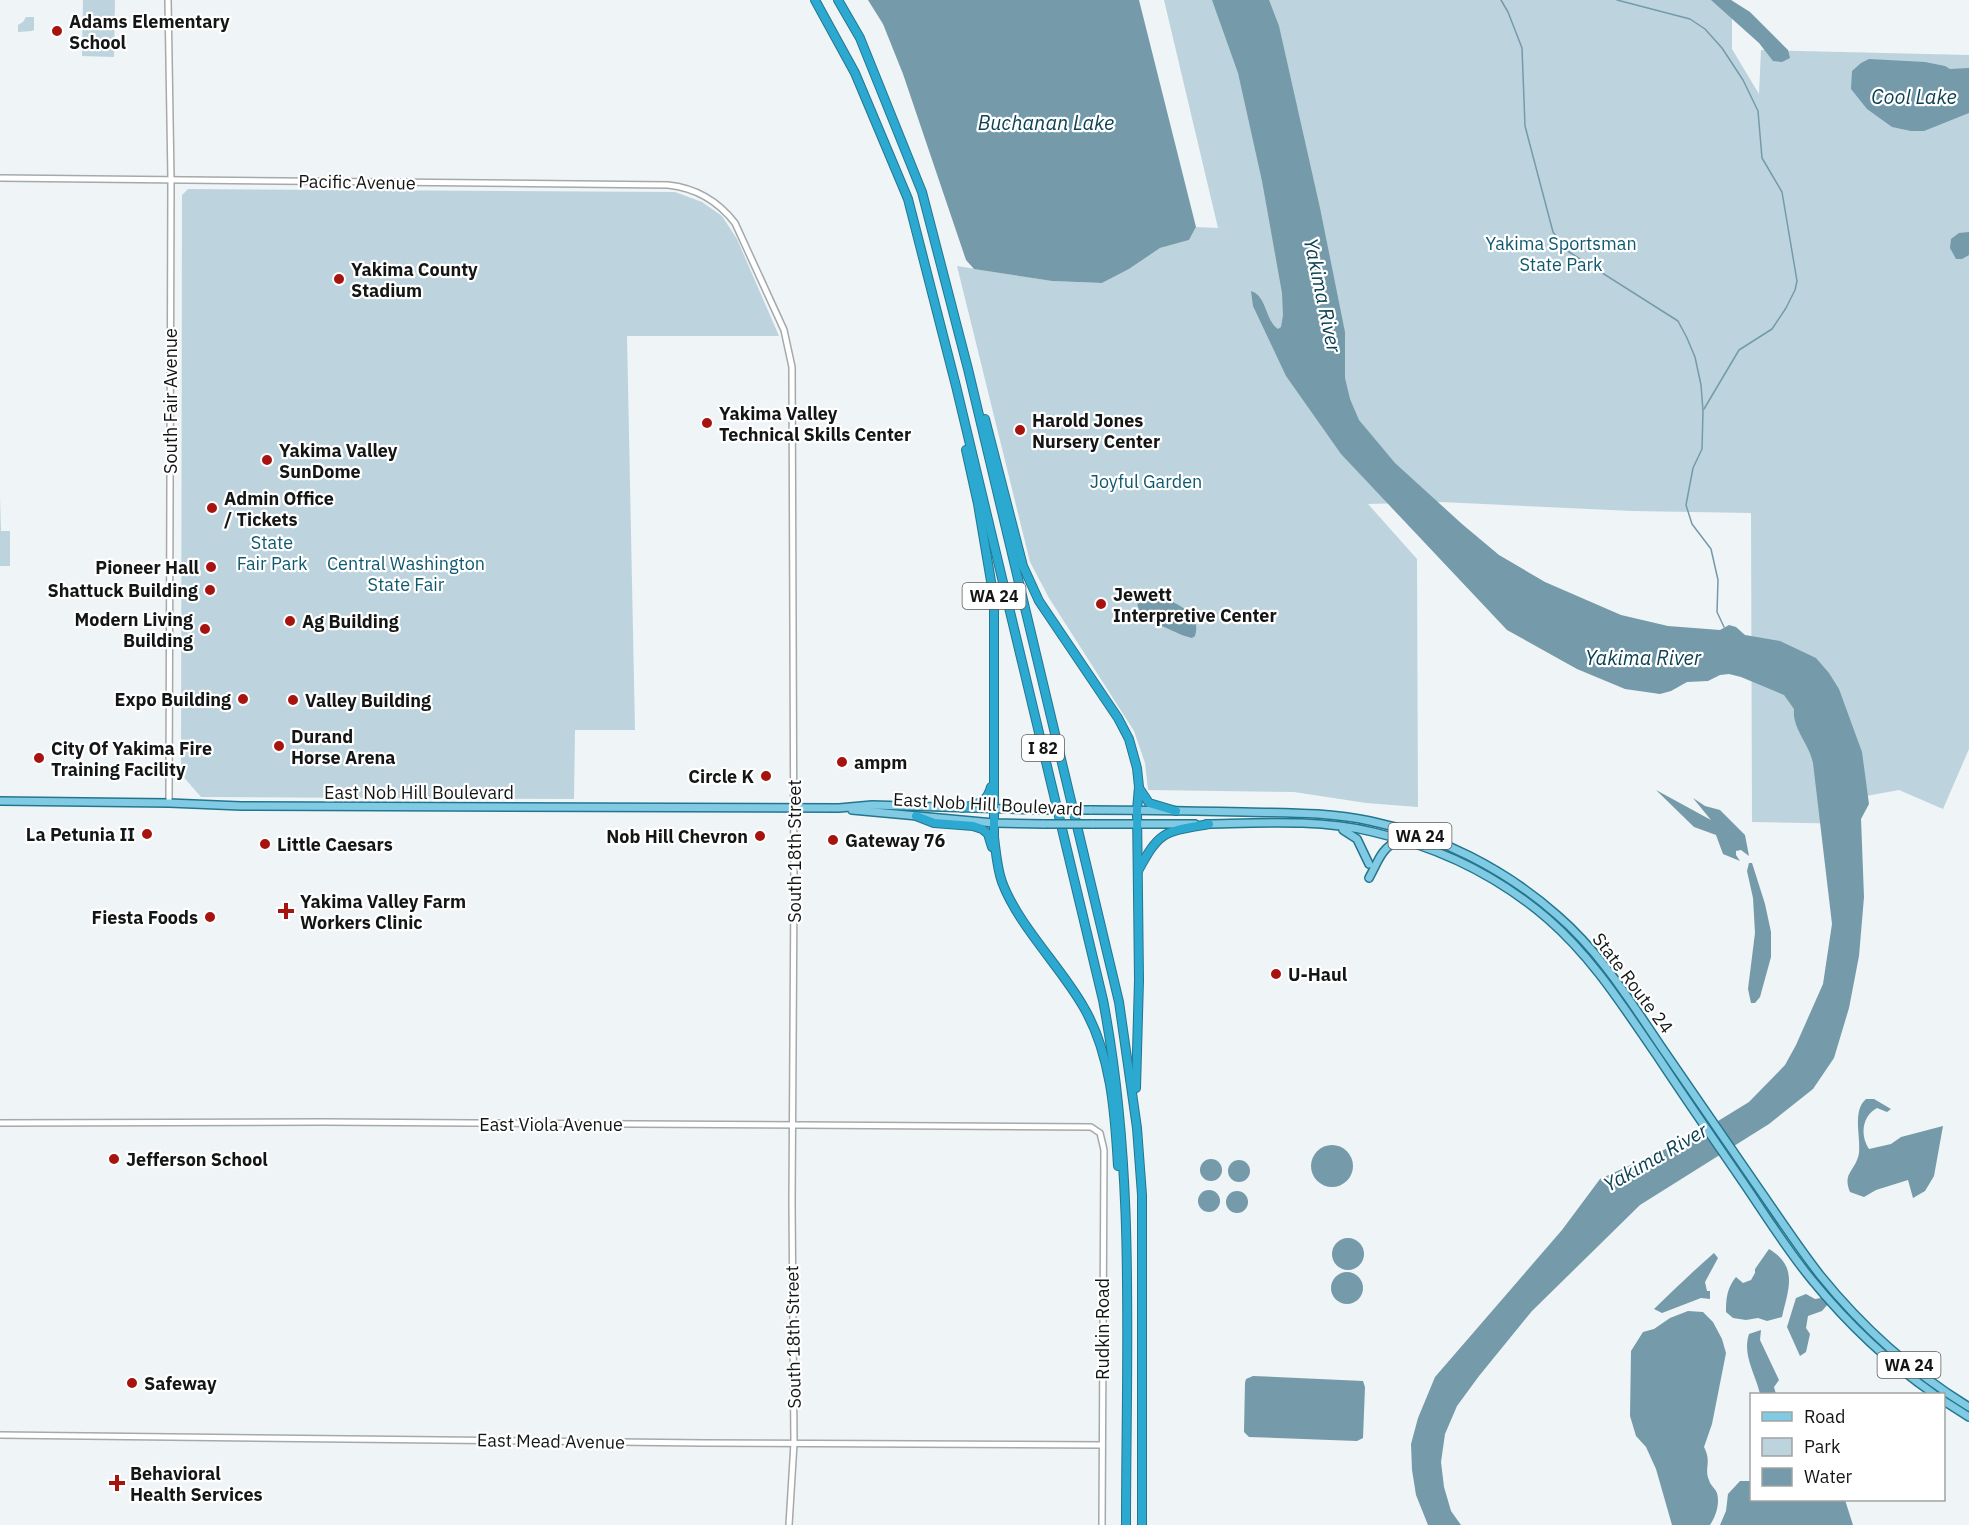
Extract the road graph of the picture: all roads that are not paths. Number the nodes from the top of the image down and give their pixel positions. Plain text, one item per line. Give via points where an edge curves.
1 (168, 0) edge
2 (815, 0) edge
3 (838, 0) edge
4 (0, 178) edge
5 (171, 179) junction
6 (711, 199) joint
7 (968, 369) junction
8 (956, 386) junction
9 (994, 780) junction
10 (1139, 787) junction
11 (0, 801) edge
12 (169, 803) junction
13 (793, 808) junction
14 (838, 808) junction
15 (962, 808) junction
16 (994, 809) junction
17 (1137, 810) junction
18 (1176, 811) junction
19 (916, 816) junction
20 (994, 823) junction
21 (1209, 824) junction
22 (1137, 825) junction
23 (1338, 827) junction
24 (1399, 838) junction
25 (1369, 864) dead end
26 (998, 867) junction
27 (1137, 872) junction
28 (1369, 878) dead end
29 (0, 1123) edge
30 (792, 1125) junction
31 (1137, 1128) junction
32 (1100, 1133) joint
33 (1126, 1257) junction
34 (1932, 1393) edge
35 (1945, 1402) edge
36 (1969, 1407) edge
37 (1969, 1417) edge
38 (0, 1435) edge
39 (794, 1443) junction
40 (1102, 1445) junction
41 (789, 1525) edge
42 (1101, 1525) edge
43 (1126, 1525) edge
44 (1142, 1525) edge

1 - 5 street, South Fair Avenue
2 - 8 highway, I 82 via 855,73 908,199
3 - 7 highway, I 82 via 860,38 922,192
4 - 5 street, Pacific Avenue
5 - 6 street, Pacific Avenue via 668,185
5 - 12 street, South Fair Avenue
6 - 13 street, South 18th Street via 739,231 784,330 791,360
7 - 10 highway, WA 24 via 1023,566 1039,601 1118,718 1129,739
7 - 31 highway, I 82 via 1117,993
8 - 9 highway, WA 24 via 994,598
8 - 33 highway, I 82 via 1103,1000 1123,1144
9 - 15 highway via 982,803
9 - 16 highway, WA 24
10 - 17 highway
10 - 18 highway, WA 24 via 1149,803
11 - 12 main road, East Nob Hill Boulevard
12 - 13 main road, East Nob Hill Boulevard
13 - 14 main road, East Nob Hill Boulevard
13 - 30 street, South 18th Street
14 - 15 main road, East Nob Hill Boulevard
14 - 19 main road, East Nob Hill Boulevard
15 - 16 main road, East Nob Hill Boulevard
16 - 17 main road, East Nob Hill Boulevard / WA 24, bridge
16 - 20 highway, WA 24
17 - 18 main road, State Route 24 / WA 24
17 - 22 highway
18 - 36 main road, State Route 24 / WA 24 via 1301,813 1370,821 1466,854 1515,883 1558,916 1593,952 1822,1278 1900,1358
19 - 20 main road, East Nob Hill Boulevard
19 - 26 highway via 934,823 982,829 988,834
20 - 22 main road, East Nob Hill Boulevard / WA 24, bridge
20 - 26 highway, WA 24
21 - 22 main road, State Route 24 / WA 24
21 - 23 main road, State Route 24 / WA 24 via 1276,822
21 - 27 highway, WA 24 via 1172,830 1158,838
22 - 27 highway
23 - 24 main road, State Route 24 / WA 24
23 - 25 main road via 1357,839
24 - 28 main road via 1380,854
24 - 34 main road, State Route 24 / WA 24 via 1451,857 1495,880 1528,903 1581,951 1812,1280 1884,1355
26 - 33 highway, WA 24 via 1011,900 1083,1005 1107,1068
27 - 31 highway
29 - 30 street, East Viola Avenue
30 - 32 street, East Viola Avenue via 1086,1126
30 - 39 street, South 18th Street
31 - 44 highway, I 82 via 1143,1261
32 - 40 street, Rudkin Road via 1104,1150
33 - 43 highway, I 82
35 - 37 main road, WA 24
38 - 39 street, East Mead Avenue
39 - 40 street, East Mead Avenue
39 - 41 street, South 18th Street
40 - 42 street, Rudkin Road

